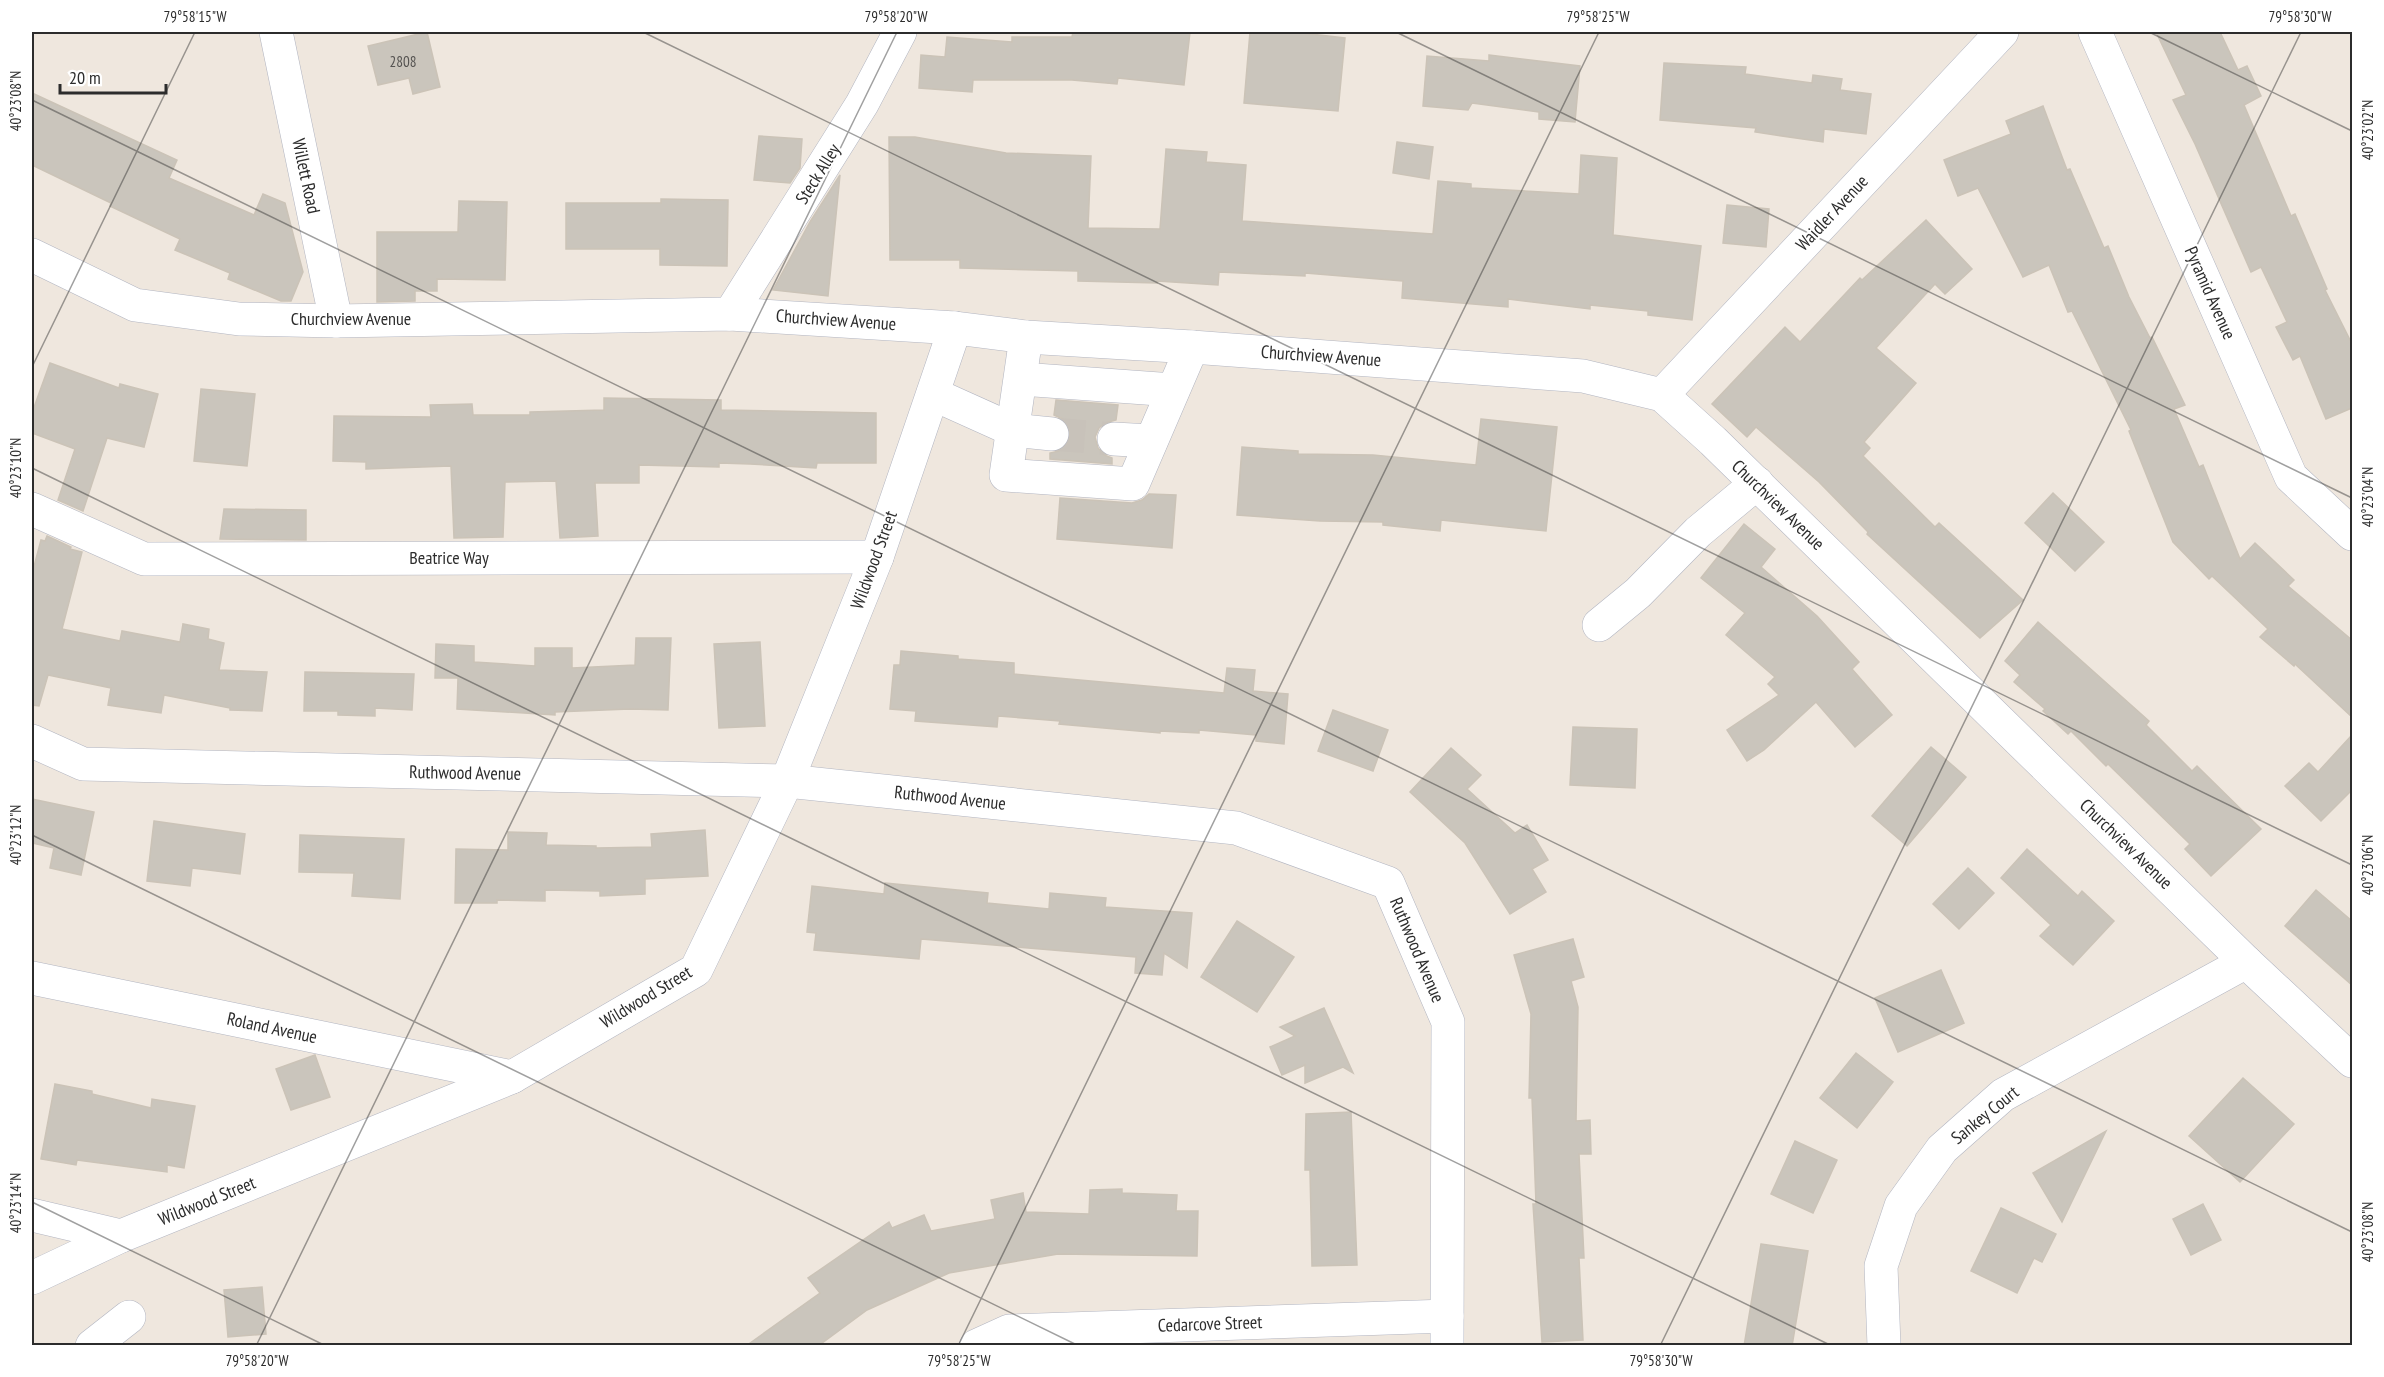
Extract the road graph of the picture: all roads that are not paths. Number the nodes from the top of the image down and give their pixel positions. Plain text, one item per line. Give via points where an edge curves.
1 (276, 32) edge
2 (900, 32) edge
3 (2002, 32) edge
4 (2095, 32) edge
5 (36, 267) edge
6 (730, 314) junction
7 (336, 321) junction
8 (955, 328) junction
9 (1026, 337) junction
10 (1192, 347) junction
11 (1021, 379) junction
12 (1173, 390) junction
13 (933, 393) junction
14 (1662, 395) junction
15 (1013, 430) junction
16 (1052, 434) tunnel mouth
17 (1114, 438) tunnel mouth
18 (1151, 441) junction
19 (1756, 483) junction
20 (32, 509) edge
21 (2352, 534) edge
22 (877, 557) junction
23 (1599, 625) dead end
24 (32, 741) edge
25 (787, 781) junction
26 (2247, 962) junction
27 (32, 978) edge
28 (2352, 1061) edge
29 (512, 1077) junction
30 (32, 1215) edge
31 (121, 1236) junction
32 (32, 1278) edge
33 (129, 1317) dead end
34 (1447, 1331) edge
35 (92, 1346) edge
36 (976, 1346) edge
37 (1884, 1346) edge

1 - 7 street, Willett Road
2 - 6 street, Steck Alley via 861,104
3 - 14 street, Waidler Avenue
4 - 21 street, Pyramid Avenue via 2291,477
5 - 7 street, Churchview Avenue via 135,304 239,319
6 - 7 street, Churchview Avenue
6 - 8 street, Churchview Avenue
8 - 9 street, Churchview Avenue
8 - 13 street, Wildwood Street
9 - 10 street, Churchview Avenue
9 - 11 street
10 - 12 street
10 - 14 street, Churchview Avenue via 1583,376
11 - 12 street
11 - 15 street
12 - 18 street
13 - 15 street
13 - 22 street, Wildwood Street
14 - 19 street, Churchview Avenue
15 - 16 street
15 - 18 street via 1006,475 1133,484
17 - 18 street
19 - 23 street
19 - 26 street, Churchview Avenue
20 - 22 street, Beatrice Way via 144,559
22 - 25 street, Wildwood Street
24 - 25 street, Ruthwood Avenue via 83,764
25 - 29 street, Wildwood Street via 696,970
25 - 34 street, Ruthwood Avenue via 1236,828 1388,883 1448,1022
26 - 28 street, Churchview Avenue
26 - 37 street, Sankey Court via 2003,1095 1942,1149 1901,1206 1881,1266
27 - 29 street, Roland Avenue
29 - 31 street, Wildwood Street
30 - 31 street
31 - 32 street, Wildwood Street
33 - 35 street
34 - 36 street, Cedarcove Street via 1008,1331

